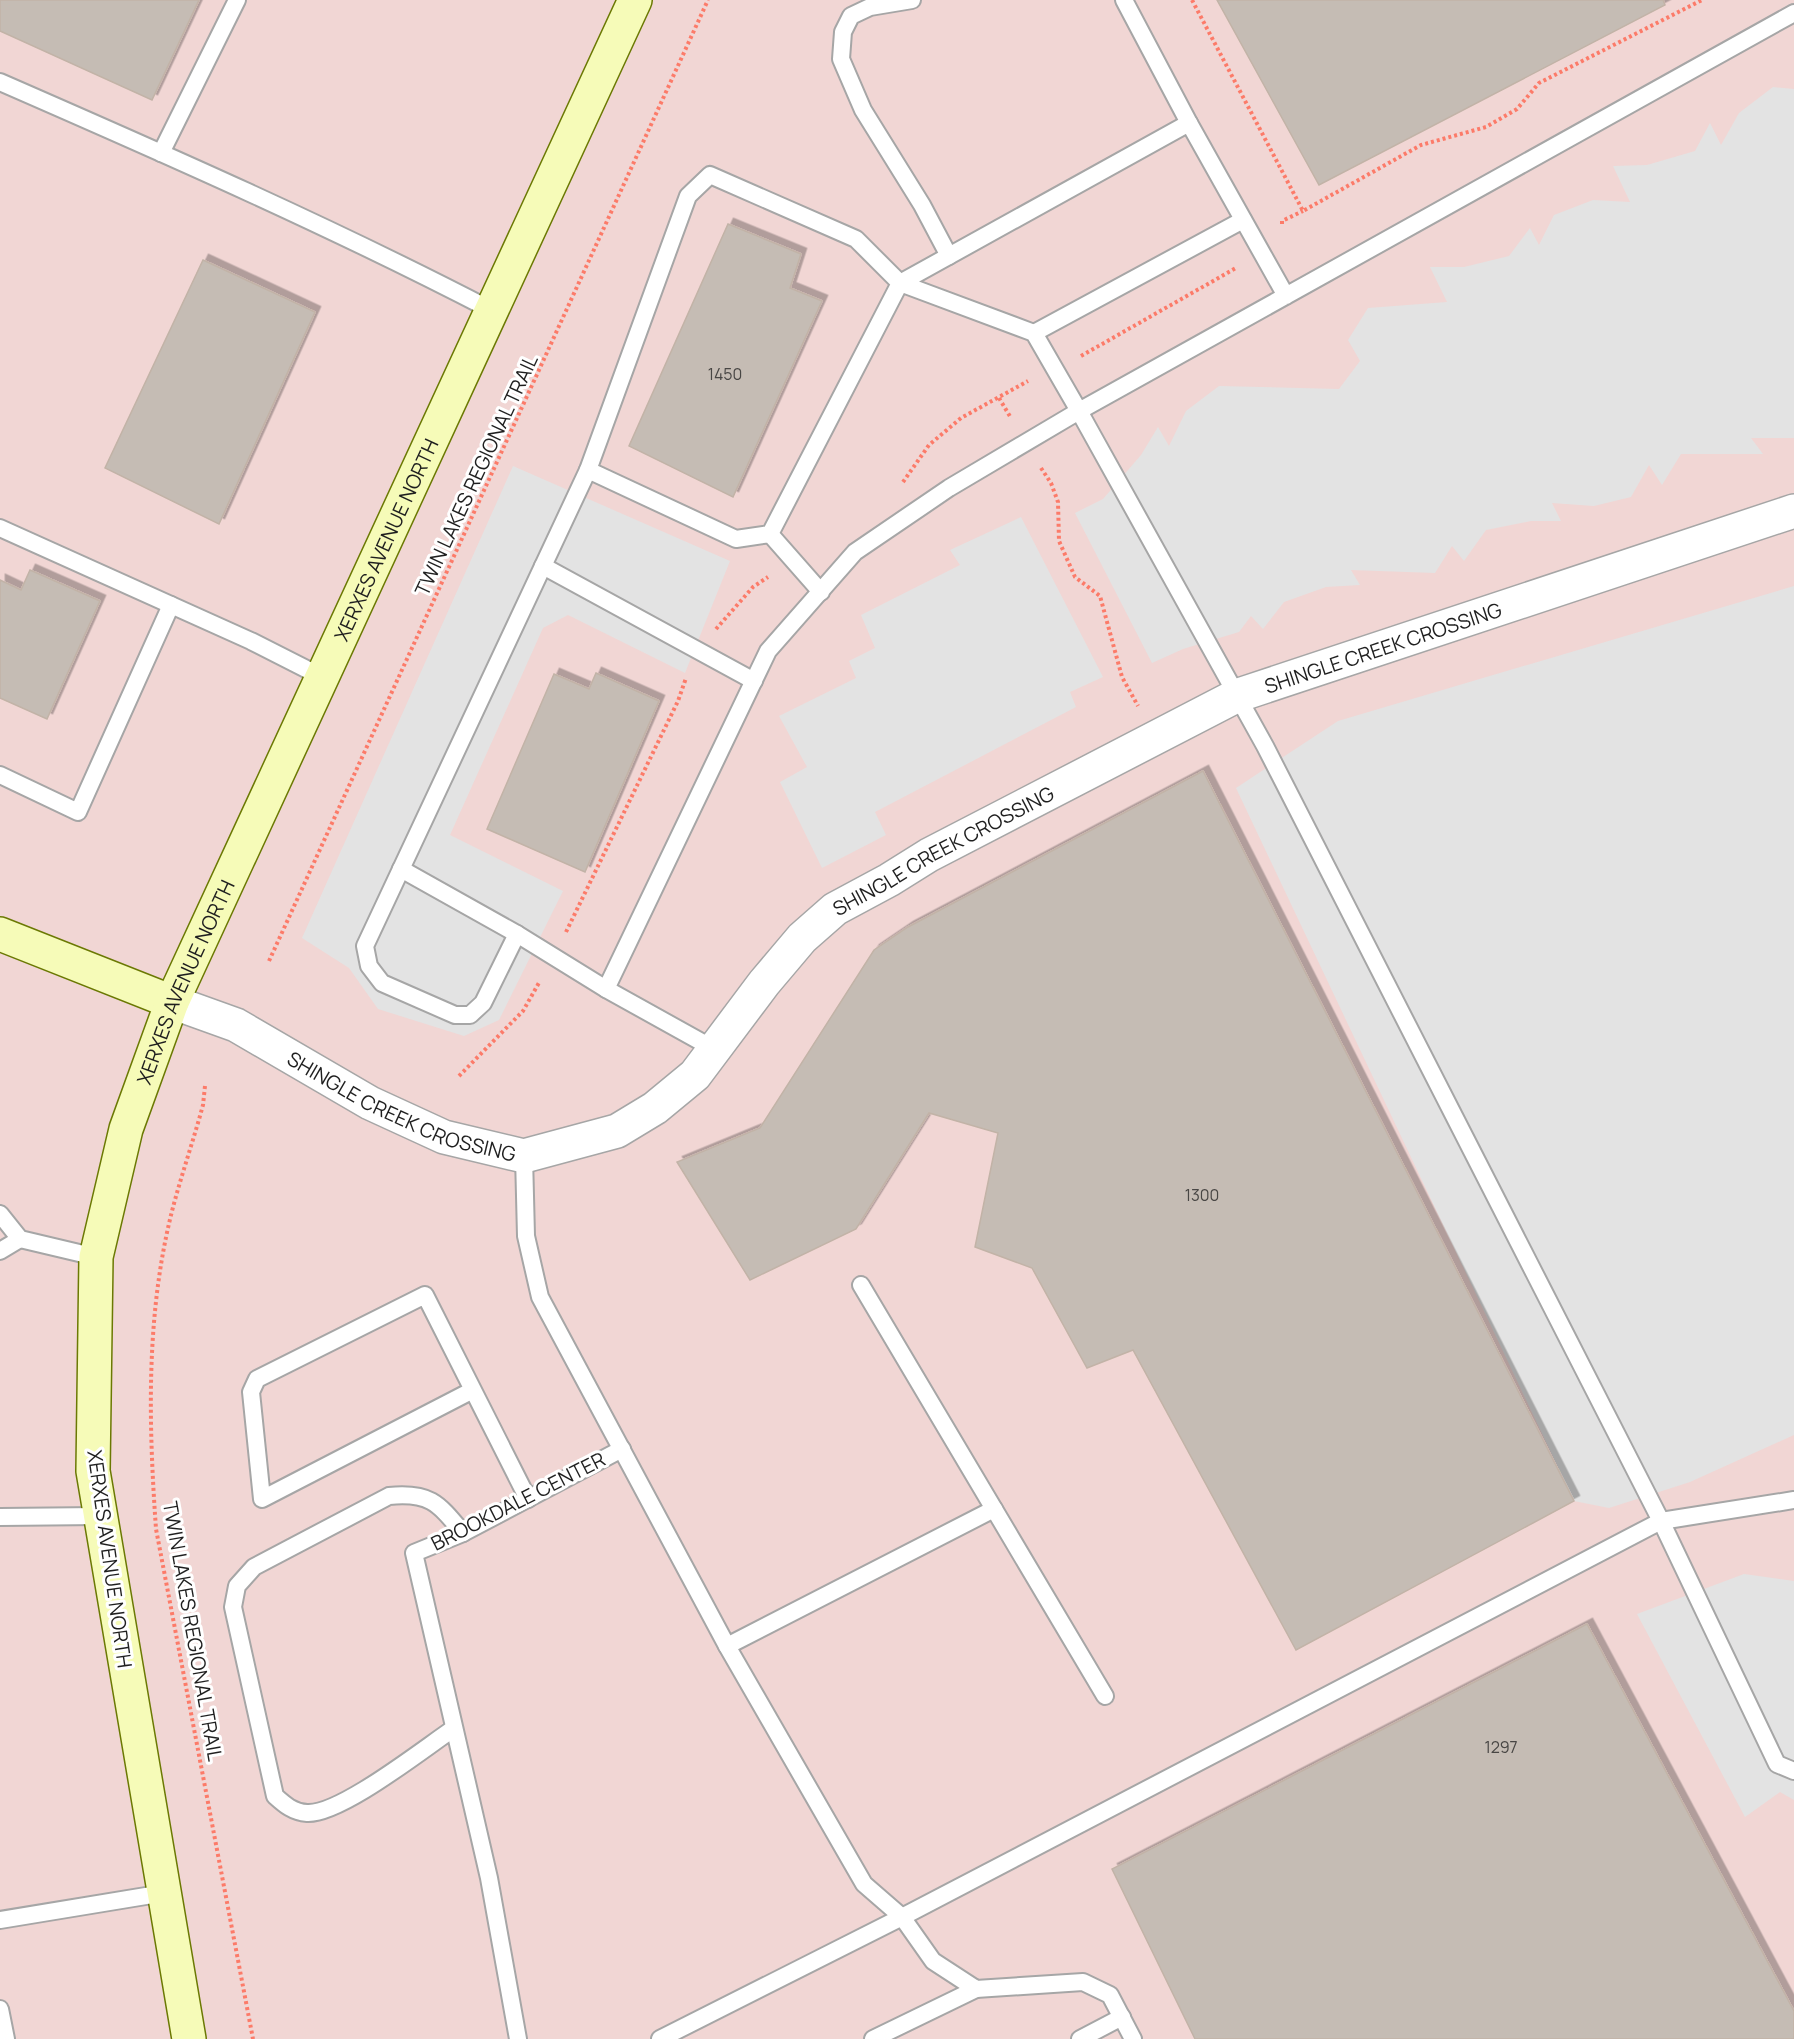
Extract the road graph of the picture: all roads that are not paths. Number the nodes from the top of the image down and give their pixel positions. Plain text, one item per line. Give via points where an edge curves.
1 (237, 0) edge
2 (635, 0) edge
3 (912, 0) edge
4 (1124, 0) edge
5 (1794, 13) edge
6 (0, 82) edge
7 (1189, 123) junction
8 (161, 153) junction
9 (1243, 220) junction
10 (949, 256) junction
11 (900, 283) junction
12 (1286, 296) junction
13 (491, 310) junction
14 (1034, 333) junction
15 (1079, 411) junction
16 (588, 470) junction
17 (1794, 512) edge
18 (0, 528) edge
19 (770, 534) junction
20 (543, 566) junction
21 (820, 592) junction
22 (171, 604) junction
23 (322, 677) junction
24 (754, 681) junction
25 (1236, 696) junction
26 (0, 775) edge
27 (401, 869) junction
28 (0, 934) edge
29 (517, 934) junction
30 (606, 989) junction
31 (172, 1002) junction
32 (714, 1049) junction
33 (524, 1156) junction
34 (0, 1214) edge
35 (20, 1239) junction
36 (0, 1251) edge
37 (96, 1257) junction
38 (861, 1285) dead end
39 (473, 1389) junction
40 (622, 1449) junction
41 (528, 1498) junction
42 (1794, 1500) edge
43 (994, 1509) junction
44 (100, 1516) junction
45 (0, 1517) edge
46 (1661, 1521) junction
47 (463, 1533) junction
48 (727, 1646) junction
49 (1105, 1696) dead end
50 (453, 1729) junction
51 (1794, 1771) edge
52 (164, 1893) junction
53 (902, 1917) junction
54 (0, 1920) edge
55 (976, 1989) junction
56 (1, 2016) edge
57 (1122, 2017) junction
58 (6, 2039) edge
59 (189, 2039) edge
60 (518, 2039) edge
61 (660, 2039) edge
62 (873, 2039) edge
63 (1080, 2039) edge
64 (1133, 2039) edge

1 - 8 lane
2 - 13 street, XERXES AVENUE NORTH
3 - 10 lane via 870,7 851,16 843,32 841,59 863,110
4 - 7 lane
5 - 12 lane
6 - 8 lane
7 - 9 lane
7 - 10 lane
8 - 13 lane
9 - 12 lane
9 - 14 lane
10 - 11 lane
11 - 14 lane
11 - 16 lane via 856,239 710,174 688,196
11 - 19 lane
12 - 15 lane
13 - 23 street, XERXES AVENUE NORTH
14 - 15 lane
15 - 21 lane via 949,488 855,552
15 - 25 lane
16 - 19 lane via 736,539
16 - 20 lane
17 - 25 street, SHINGLE CREEK CROSSING
18 - 22 lane
19 - 21 lane
20 - 24 lane
20 - 27 lane
21 - 24 lane via 768,651
22 - 23 lane
22 - 26 lane via 78,812
23 - 31 street, XERXES AVENUE NORTH
24 - 30 lane
25 - 32 street, SHINGLE CREEK CROSSING via 929,855 835,909 802,938
25 - 46 lane
27 - 29 lane
27 - 29 lane via 365,946 369,966 382,983 455,1015 470,1015 483,1003
28 - 31 street
29 - 30 lane
30 - 32 lane
31 - 33 street, SHINGLE CREEK CROSSING via 236,1025 370,1103 444,1137
31 - 37 street, XERXES AVENUE NORTH via 126,1129
32 - 33 street, SHINGLE CREEK CROSSING via 695,1075 655,1108 617,1131
33 - 40 lane via 526,1236 540,1297
34 - 35 lane
35 - 36 lane
35 - 37 lane
37 - 44 street, XERXES AVENUE NORTH via 93,1471
38 - 43 lane
39 - 39 lane via 425,1296 257,1379 251,1392 262,1499
39 - 41 lane
40 - 41 lane, BROOKDALE CENTER
40 - 48 lane
41 - 47 lane, BROOKDALE CENTER
42 - 46 lane
43 - 48 lane
43 - 49 lane
44 - 45 lane
44 - 52 street, XERXES AVENUE NORTH
46 - 51 lane via 1777,1764
46 - 53 lane
47 - 50 lane, BROOKDALE CENTER via 414,1553
47 - 50 lane via 438,1503 411,1494 389,1496 254,1567 237,1586 233,1607 275,1796 292,1810 310,1813 348,1800
48 - 53 lane via 864,1884
50 - 60 lane via 489,1878
52 - 54 lane
52 - 59 street, XERXES AVENUE NORTH
53 - 55 lane via 933,1960
53 - 61 lane
55 - 57 lane via 1083,1982 1110,1995
55 - 62 lane
56 - 58 lane
57 - 63 lane
57 - 64 lane

